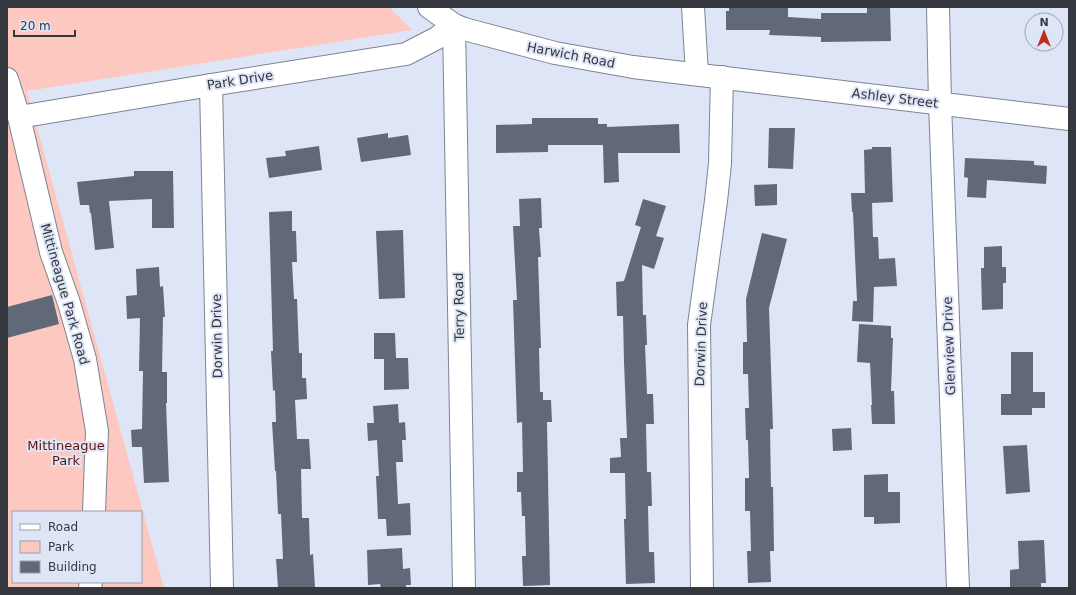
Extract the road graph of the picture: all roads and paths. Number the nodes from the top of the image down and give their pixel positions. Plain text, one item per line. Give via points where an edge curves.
1 (429, 7) edge
2 (693, 7) edge
3 (938, 7) edge
4 (454, 26) junction
5 (697, 74) junction
6 (722, 77) junction
7 (7, 79) edge
8 (212, 85) junction
9 (940, 103) junction
10 (20, 117) junction
11 (1069, 119) edge
12 (94, 511) edge
13 (222, 588) edge
14 (464, 588) edge
15 (702, 588) edge
16 (958, 588) edge

1 - 4 street, Harwich Road
2 - 5 street
3 - 9 street, Glenview Drive
4 - 5 street, Harwich Road via 554,53 633,67
4 - 8 street, Park Drive via 406,54
4 - 14 street, Terry Road
5 - 6 street, Harwich Road
6 - 9 street, Ashley Street
6 - 15 street, Dorwin Drive via 720,163 699,325
7 - 10 street, Mittineague Park Road
8 - 10 street, Park Drive
8 - 13 street, Dorwin Drive
9 - 11 street, Ashley Street
9 - 16 street, Glenview Drive
10 - 12 street, Mittineague Park Road via 51,252 85,359 97,431

